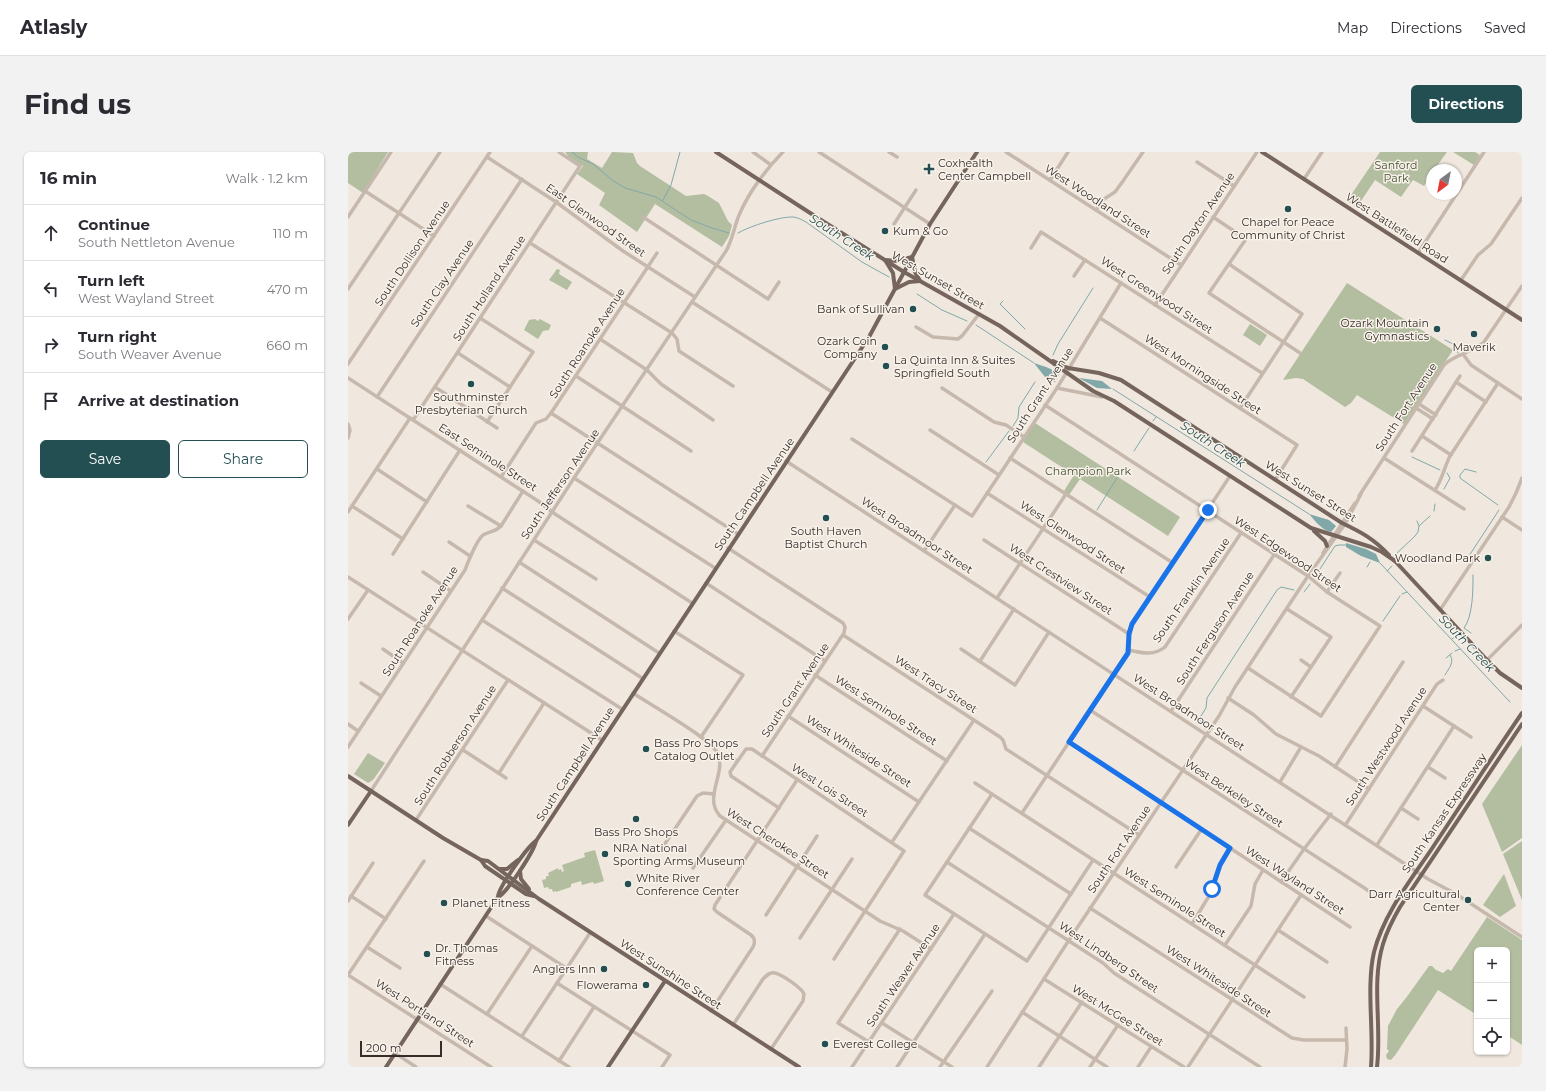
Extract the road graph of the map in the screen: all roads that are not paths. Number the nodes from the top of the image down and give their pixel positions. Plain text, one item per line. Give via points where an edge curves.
1 (391, 152) edge
2 (440, 152) edge
3 (490, 152) edge
4 (560, 152) edge
5 (716, 152) edge
6 (753, 152) edge
7 (783, 152) edge
8 (819, 152) edge
9 (889, 152) edge
10 (977, 152) edge
11 (1006, 152) edge
12 (1068, 152) edge
13 (1143, 152) edge
14 (1257, 152) edge
15 (1262, 152) edge
16 (1322, 152) edge
17 (1484, 152) edge
18 (487, 157) junction
19 (897, 157) dead end
20 (1197, 162) dead end
21 (771, 165) junction
22 (522, 179) junction
23 (1304, 179) junction
24 (760, 180) junction
25 (1050, 180) junction
26 (1234, 186) junction
27 (916, 190) dead end
28 (365, 191) junction
29 (1522, 198) edge
30 (556, 202) junction
31 (905, 208) junction
32 (1096, 210) junction
33 (399, 213) junction
34 (348, 216) edge
35 (643, 217) dead end
36 (1213, 217) junction
37 (894, 224) dead end
38 (930, 224) junction
39 (434, 236) junction
40 (530, 243) junction
41 (1031, 248) dead end
42 (657, 253) dead end
43 (1418, 253) junction
44 (912, 257) junction
45 (885, 260) junction
46 (1085, 260) junction
47 (1229, 264) junction
48 (716, 265) junction
49 (1181, 265) junction
50 (648, 267) junction
51 (904, 272) junction
52 (1074, 276) dead end
53 (1461, 280) junction
54 (920, 281) junction
55 (779, 282) dead end
56 (1121, 283) junction
57 (1522, 286) edge
58 (348, 289) edge
59 (895, 289) junction
60 (695, 297) junction
61 (692, 302) junction
62 (624, 303) junction
63 (1155, 305) junction
64 (1506, 309) junction
65 (979, 314) junction
66 (480, 318) junction
67 (1100, 318) junction
68 (1522, 320) edge
69 (916, 327) dead end
70 (672, 333) junction
71 (600, 339) junction
72 (1283, 342) junction
73 (458, 353) junction
74 (1300, 353) dead end
75 (1463, 354) junction
76 (1045, 358) junction
77 (348, 364) edge
78 (1068, 368) junction
79 (647, 370) junction
80 (1065, 373) junction
81 (1262, 373) junction
82 (576, 376) junction
83 (1460, 376) dead end
84 (348, 378) edge
85 (1456, 382) junction
86 (1498, 384) junction
87 (733, 386) dead end
88 (435, 387) junction
89 (510, 387) junction
90 (942, 388) dead end
91 (1056, 388) junction
92 (832, 392) junction
93 (377, 396) junction
94 (1522, 399) edge
95 (1114, 401) junction
96 (1486, 402) junction
97 (1419, 404) junction
98 (1045, 405) junction
99 (622, 407) junction
100 (1240, 408) junction
101 (1416, 408) junction
102 (551, 414) junction
103 (1436, 415) junction
104 (412, 419) junction
105 (1433, 419) junction
106 (714, 420) dead end
107 (487, 422) junction
108 (348, 424) edge
109 (497, 428) dead end
110 (930, 430) dead end
111 (1422, 436) junction
112 (1024, 437) junction
113 (348, 438) edge
114 (852, 439) dead end
115 (597, 443) junction
116 (460, 450) junction
117 (691, 451) dead end
118 (1412, 451) dead end
119 (1451, 455) junction
120 (1010, 458) junction
121 (1384, 458) junction
122 (786, 461) junction
123 (377, 469) junction
124 (999, 475) junction
125 (1230, 476) junction
126 (501, 477) junction
127 (574, 478) junction
128 (1522, 478) edge
129 (1275, 480) junction
130 (1435, 490) junction
131 (523, 491) junction
132 (987, 493) junction
133 (1066, 494) junction
134 (427, 502) junction
135 (954, 505) junction
136 (352, 506) junction
137 (468, 506) dead end
138 (1464, 508) dead end
139 (1208, 510) junction
140 (348, 512) edge
141 (552, 512) junction
142 (1502, 517) junction
143 (1343, 523) junction
144 (500, 526) junction
145 (1311, 528) junction
146 (1043, 529) junction
147 (1522, 530) edge
148 (1241, 533) junction
149 (738, 534) junction
150 (1335, 536) junction
151 (403, 539) junction
152 (534, 540) junction
153 (984, 540) dead end
154 (449, 542) dead end
155 (1327, 546) junction
156 (728, 548) junction
157 (924, 551) junction
158 (393, 554) dead end
159 (1274, 554) junction
160 (470, 556) junction
161 (1318, 561) junction
162 (1395, 561) junction
163 (519, 562) junction
164 (1020, 563) junction
165 (1172, 563) junction
166 (715, 568) junction
167 (423, 572) dead end
168 (1340, 573) dead end
169 (1308, 576) junction
170 (348, 577) edge
171 (596, 579) dead end
172 (706, 583) junction
173 (502, 588) junction
174 (368, 590) junction
175 (451, 591) junction
176 (1327, 592) junction
177 (1150, 597) junction
178 (997, 598) junction
179 (692, 603) junction
180 (1014, 609) junction
181 (1287, 609) junction
182 (1440, 610) junction
183 (348, 619) edge
184 (482, 620) junction
185 (1522, 625) edge
186 (426, 628) junction
187 (674, 631) junction
188 (1050, 632) junction
189 (843, 634) junction
190 (1129, 634) junction
191 (383, 649) dead end
192 (961, 649) dead end
193 (462, 650) junction
194 (1129, 650) junction
195 (659, 653) junction
196 (1301, 660) dead end
197 (1487, 660) junction
198 (825, 661) junction
199 (980, 661) junction
200 (1403, 662) dead end
201 (403, 663) junction
202 (1311, 667) junction
203 (1248, 668) junction
204 (1115, 674) junction
205 (815, 675) junction
206 (642, 678) junction
207 (508, 680) junction
208 (1444, 680) dead end
209 (361, 683) dead end
210 (1521, 687) edge
211 (1522, 691) edge
212 (632, 693) junction
213 (381, 696) junction
214 (1291, 697) junction
215 (1228, 698) junction
216 (544, 703) junction
217 (1423, 706) junction
218 (622, 709) junction
219 (1090, 710) junction
220 (1171, 711) junction
221 (1522, 713) edge
222 (788, 716) junction
223 (974, 720) junction
224 (348, 724) edge
225 (1522, 724) edge
226 (1454, 726) junction
227 (358, 731) junction
228 (1207, 735) junction
229 (701, 737) junction
230 (1471, 737) dead end
231 (602, 740) junction
232 (1069, 742) junction
233 (348, 747) edge
234 (1301, 747) junction
235 (463, 750) junction
236 (762, 756) junction
237 (719, 757) junction
238 (737, 761) junction
239 (947, 761) junction
240 (1335, 767) junction
241 (1428, 767) junction
242 (1183, 770) junction
243 (499, 773) junction
244 (1047, 775) junction
245 (348, 776) edge
246 (506, 778) dead end
247 (1445, 778) dead end
248 (797, 780) junction
249 (1280, 782) junction
250 (975, 783) dead end
251 (1369, 789) junction
252 (371, 791) junction
253 (714, 794) junction
254 (992, 794) junction
255 (919, 802) junction
256 (1161, 803) junction
257 (779, 808) junction
258 (1401, 808) junction
259 (1022, 813) junction
260 (1331, 814) junction
261 (1418, 819) dead end
262 (416, 820) junction
263 (726, 820) junction
264 (1346, 824) junction
265 (348, 825) edge
266 (969, 828) junction
267 (1201, 830) junction
268 (1139, 835) junction
269 (818, 836) dead end
270 (536, 841) junction
271 (758, 841) junction
272 (892, 842) junction
273 (1377, 845) junction
274 (662, 848) dead end
275 (1230, 848) junction
276 (1304, 848) junction
277 (521, 857) junction
278 (852, 859) dead end
279 (1093, 860) junction
280 (424, 861) dead end
281 (947, 862) junction
282 (373, 863) dead end
283 (522, 867) junction
284 (798, 867) junction
285 (1176, 867) dead end
286 (693, 868) dead end
287 (496, 870) junction
288 (1263, 870) junction
289 (1417, 871) junction
290 (1114, 873) junction
291 (1422, 874) junction
292 (508, 878) junction
293 (512, 882) junction
294 (1281, 882) junction
295 (832, 889) junction
296 (499, 890) junction
297 (522, 891) junction
298 (1369, 891) dead end
299 (504, 893) junction
300 (533, 894) junction
301 (1071, 894) junction
302 (1301, 895) junction
303 (351, 896) junction
304 (498, 897) junction
305 (348, 901) edge
306 (1090, 908) junction
307 (866, 911) junction
308 (954, 914) junction
309 (766, 915) dead end
310 (486, 916) junction
311 (386, 918) junction
312 (1192, 924) junction
313 (1049, 927) junction
314 (1350, 927) dead end
315 (900, 929) junction
316 (1278, 930) junction
317 (590, 933) junction
318 (985, 934) junction
319 (1522, 937) edge
320 (800, 938) dead end
321 (1069, 940) junction
322 (1225, 945) junction
323 (532, 946) junction
324 (367, 947) junction
325 (931, 948) junction
326 (834, 959) dead end
327 (1327, 962) dead end
328 (1255, 965) junction
329 (400, 968) dead end
330 (566, 968) junction
331 (348, 975) edge
332 (1044, 979) junction
333 (665, 981) junction
334 (557, 983) junction
335 (440, 984) junction
336 (992, 991) dead end
337 (1304, 997) dead end
338 (1233, 1000) junction
339 (1082, 1002) junction
340 (594, 1007) junction
341 (712, 1011) junction
342 (1022, 1012) junction
343 (487, 1014) junction
344 (417, 1019) junction
345 (882, 1023) junction
346 (733, 1025) junction
347 (1118, 1025) junction
348 (1346, 1028) dead end
349 (632, 1031) junction
350 (1210, 1034) junction
351 (522, 1036) junction
352 (1059, 1036) junction
353 (1346, 1040) junction
354 (869, 1042) junction
355 (913, 1042) junction
356 (1152, 1047) junction
357 (771, 1049) junction
358 (395, 1053) junction
359 (1095, 1059) junction
360 (559, 1061) junction
361 (944, 1062) junction
362 (386, 1067) edge
363 (416, 1067) edge
364 (491, 1067) edge
365 (569, 1067) edge
366 (608, 1067) edge
367 (662, 1067) edge
368 (799, 1067) edge
369 (852, 1067) edge
370 (897, 1067) edge
371 (940, 1067) edge
372 (952, 1067) edge
373 (987, 1067) edge
374 (1038, 1067) edge
375 (1090, 1067) edge
376 (1107, 1067) edge
377 (1138, 1067) edge
378 (1184, 1067) edge
379 (1188, 1067) edge
380 (1260, 1067) edge
381 (1345, 1067) edge
382 (1371, 1067) edge
383 (1377, 1067) edge

1 - 28 street
2 - 33 street
3 - 18 street, South Dollison Avenue
4 - 30 street, South Holland Avenue via 580,166
5 - 24 main road, West Sunset Street
6 - 21 street
7 - 21 street, South Jefferson Avenue
8 - 31 street
9 - 19 street
10 - 38 main road, South Campbell Avenue
11 - 25 street, West Woodland Street
12 - 25 street
13 - 32 street via 1115,192 1104,199
14 - 26 street, South Dayton Avenue
15 - 23 main road, West Battlefield Road
16 - 23 street
17 - 43 street
18 - 22 street, East Glenwood Street
18 - 39 street, South Dollison Avenue
20 - 26 street
21 - 24 street, South Jefferson Avenue
22 - 30 street, East Glenwood Street
22 - 93 street, South Clay Avenue
23 - 43 main road, West Battlefield Road
24 - 45 main road, West Sunset Street
24 - 48 street, South Jefferson Avenue via 741,210 730,244
25 - 32 street, West Woodland Street
26 - 36 street, South Dayton Avenue
27 - 31 street
28 - 33 street
28 - 34 street
29 - 53 street via 1491,244 1478,255
30 - 40 street, South Holland Avenue
30 - 50 street, East Glenwood Street
31 - 37 street
31 - 38 street
32 - 49 street, West Woodland Street
33 - 39 street
33 - 58 street
35 - 48 street
36 - 47 street via 1246,239
36 - 49 street, South Dayton Avenue
38 - 44 main road, South Campbell Avenue
39 - 77 street, South Dollison Avenue
40 - 62 street
40 - 66 street, South Holland Avenue
41 - 46 street, West Greenwood Street via 1041,232
42 - 50 street, South Roanoke Avenue
43 - 53 main road, West Battlefield Road
44 - 45 main road via 902,261
44 - 51 main road, South Campbell Avenue
44 - 54 main road via 913,267
45 - 51 main road, West Sunset Street
45 - 59 main road via 893,273
46 - 52 street
46 - 56 street, West Greenwood Street
47 - 72 street via 1302,314
47 - 72 street via 1209,293
48 - 55 street via 768,299
48 - 60 street, South Jefferson Avenue
49 - 63 street, South Dayton Avenue
50 - 60 street, East Glenwood Street
50 - 62 street, South Roanoke Avenue
51 - 54 main road, West Sunset Street
51 - 59 main road, South Campbell Avenue
53 - 64 main road, West Battlefield Road
54 - 59 main road via 909,282
54 - 65 main road, West Sunset Street
56 - 63 street, West Greenwood Street
56 - 67 street, South Grant Avenue
57 - 64 street, South Fort Avenue
59 - 92 main road, South Campbell Avenue via 868,337
60 - 61 street, South Jefferson Avenue
61 - 70 street, South Jefferson Avenue
61 - 92 street
62 - 70 street
62 - 71 street, South Roanoke Avenue
63 - 81 street, West Greenwood Street
64 - 68 main road, West Battlefield Road
64 - 75 street, South Fort Avenue via 1484,342
65 - 69 street via 962,336 956,339 933,337
65 - 76 main road, West Sunset Street
66 - 73 street, South Holland Avenue
66 - 89 street via 533,352
67 - 78 street, South Grant Avenue
67 - 100 street, West Morningside Street
70 - 79 street, South Jefferson Avenue
70 - 87 street via 677,339 679,351
71 - 79 street
71 - 82 street, South Roanoke Avenue
72 - 74 street
72 - 81 street
73 - 88 street, South Holland Avenue
73 - 89 street
75 - 86 street via 1471,365
75 - 97 street, South Fort Avenue via 1444,365
76 - 78 main road, West Sunset Street
76 - 80 main road, West Sunset Street
78 - 80 street, South Grant Avenue
78 - 129 main road, West Sunset Street via 1121,380
79 - 99 street, South Jefferson Avenue
79 - 106 street via 661,384
80 - 91 street, South Grant Avenue
80 - 95 main road, West Sunset Street via 1092,391
81 - 100 street
82 - 99 street
82 - 102 street, South Roanoke Avenue
83 - 85 street
84 - 93 street, East Seminole Street
85 - 96 street
85 - 103 street
86 - 94 street
86 - 96 street
88 - 104 street, South Holland Avenue
88 - 107 street
89 - 107 street
90 - 112 street via 994,422 1009,427
91 - 95 street
91 - 98 street, South Grant Avenue
92 - 122 main road, South Campbell Avenue
93 - 104 street, East Seminole Street
95 - 125 main road, West Sunset Street
96 - 119 street
97 - 101 street, South Fort Avenue
97 - 103 street
98 - 112 street, South Grant Avenue
98 - 139 street, West Edgewood Street
99 - 115 street, South Jefferson Avenue
99 - 117 street
100 - 129 street, West Morningside Street via 1298,445
101 - 105 street
101 - 121 street, South Fort Avenue
102 - 115 street
102 - 126 street, South Roanoke Avenue via 536,423
103 - 105 street
104 - 116 street, East Seminole Street
104 - 123 street, South Holland Avenue
105 - 111 street
107 - 109 street
108 - 113 street
110 - 124 street
111 - 118 street
111 - 119 street
112 - 120 street, South Grant Avenue
114 - 135 street
115 - 127 street, South Jefferson Avenue
115 - 149 street
116 - 126 street, East Seminole Street
116 - 134 street
119 - 130 street
120 - 124 street, South Grant Avenue
120 - 133 street
121 - 130 street
121 - 143 street, South Fort Avenue
122 - 149 main road, South Campbell Avenue
122 - 157 street, West Broadmoor Street
123 - 134 street
123 - 136 street, South Holland Avenue
124 - 132 street, South Grant Avenue
125 - 139 street
125 - 145 main road, West Sunset Street
126 - 131 street, East Seminole Street
127 - 141 street, South Jefferson Avenue
127 - 166 street
128 - 142 street
129 - 143 main road, West Sunset Street
130 - 138 street
131 - 141 street, East Seminole Street
131 - 144 street, South Roanoke Avenue
132 - 135 street, South Grant Avenue via 972,516
132 - 146 street, West Glenwood Street
133 - 146 street
133 - 165 street
134 - 151 street
135 - 157 street
136 - 140 street, South Holland Avenue
136 - 151 street
137 - 144 street
139 - 148 street, West Edgewood Street
139 - 165 street
141 - 152 street, South Jefferson Avenue
141 - 179 street, East Seminole Street
142 - 147 street
142 - 182 street
143 - 150 street, South Fort Avenue
143 - 162 main road, West Sunset Street via 1378,543
144 - 160 street, South Roanoke Avenue via 496,531 483,536
145 - 150 main road, West Sunset Street
145 - 155 main road via 1324,539
146 - 164 street
146 - 177 street, West Glenwood Street
148 - 159 street, West Edgewood Street
148 - 194 street, South Franklin Avenue via 1165,646 1152,653
149 - 156 main road, South Campbell Avenue
150 - 155 street, South Fort Avenue
150 - 161 street, South Fort Avenue
150 - 162 main road, West Sunset Street via 1382,552
151 - 158 street
152 - 163 street, South Jefferson Avenue
152 - 171 street
153 - 164 street, West Crestview Street
154 - 160 street
155 - 161 street, South Fort Avenue
156 - 166 main road, South Campbell Avenue
156 - 189 street via 843,623 846,628
157 - 178 street, West Broadmoor Street
159 - 169 street, West Edgewood Street
159 - 220 street, South Ferguson Avenue
160 - 175 street, South Roanoke Avenue via 465,570
161 - 169 street, South Fort Avenue
162 - 182 main road, West Sunset Street
163 - 173 street, South Jefferson Avenue
163 - 195 street
164 - 178 street
164 - 190 street, West Crestview Street
165 - 177 street
166 - 172 main road, South Campbell Avenue
167 - 175 street
168 - 176 street
169 - 176 street, West Edgewood Street
169 - 181 street, South Fort Avenue
170 - 174 street
172 - 179 main road, South Campbell Avenue
172 - 198 street
173 - 184 street, South Jefferson Avenue
173 - 206 street
174 - 183 street
174 - 186 street
175 - 186 street, South Roanoke Avenue
176 - 214 street, West Edgewood Street via 1380,626 1321,716
177 - 190 street via 1132,624
178 - 180 street, West Broadmoor Street
179 - 187 main road, South Campbell Avenue
180 - 188 street, West Broadmoor Street
180 - 199 street
181 - 202 street via 1331,637
181 - 203 street, South Fort Avenue
182 - 197 main road, West Sunset Street
184 - 193 street, South Jefferson Avenue
184 - 218 street
185 - 197 street
186 - 193 street
186 - 201 street, South Roanoke Avenue
187 - 195 main road, South Campbell Avenue
187 - 229 street via 743,674
188 - 199 street via 1015,685
188 - 204 street, West Broadmoor Street
189 - 198 street, South Grant Avenue
189 - 223 street, West Tracy Street
190 - 194 street
191 - 201 street
192 - 199 street
193 - 207 street
193 - 252 street, South Jefferson Avenue
194 - 204 street
195 - 206 main road, South Campbell Avenue
196 - 202 street
197 - 210 main road, West Sunset Street via 1500,673
198 - 205 street, South Grant Avenue
200 - 240 street
201 - 213 street, South Roanoke Avenue
202 - 214 street
203 - 214 street
203 - 215 street, South Fort Avenue
204 - 219 street
204 - 220 street, West Broadmoor Street
205 - 222 street, South Grant Avenue
205 - 239 street, West Seminole Street
206 - 212 main road, South Campbell Avenue
207 - 216 street
207 - 235 street, South Robberson Avenue
208 - 217 street, South Westwood Avenue via 1437,684
209 - 213 street
210 - 211 main road
212 - 218 main road, South Campbell Avenue
212 - 229 street
213 - 227 street, South Roanoke Avenue
215 - 228 street, South Fort Avenue
215 - 234 street via 1276,734
216 - 231 street
216 - 243 street
217 - 226 street
217 - 251 street, South Westwood Avenue
218 - 231 main road, South Campbell Avenue
219 - 232 street
219 - 242 street, West Berkeley Street
220 - 228 street, West Broadmoor Street
221 - 289 main road, South Kansas Expressway
222 - 236 street, South Grant Avenue
222 - 255 street, West Whiteside Street
223 - 239 street
223 - 244 street, West Tracy Street via 1001,738 1006,749
224 - 227 street
225 - 291 main road, South Kansas Expressway
226 - 230 street
226 - 241 street
227 - 233 street, South Roanoke Avenue
228 - 242 street, South Fort Avenue
228 - 249 street, West Broadmoor Street
229 - 237 street via 713,746
231 - 270 main road, South Campbell Avenue
232 - 244 street
232 - 256 street, West Wayland Street
234 - 240 street
234 - 249 street
235 - 243 street
235 - 262 street, South Robberson Avenue
236 - 238 street, West Lois Street via 750,748 744,750
236 - 248 street, West Lois Street
237 - 238 street via 728,756
237 - 253 street, West Cherokee Street
238 - 257 street via 730,772 732,777
239 - 255 street
240 - 251 street
241 - 247 street
241 - 258 street
242 - 256 street, South Fort Avenue
242 - 276 street, West Berkeley Street
243 - 246 street
244 - 259 street
244 - 268 street, West Tracy Street
245 - 252 main road, West Sunshine Street
248 - 257 street
248 - 272 street, West Lois Street
249 - 260 street, West Broadmoor Street
250 - 254 street, West Seminole Street
251 - 264 street, South Westwood Avenue
252 - 262 main road, West Sunshine Street
252 - 265 main road, South Jefferson Avenue
253 - 263 street, West Cherokee Street via 716,810
253 - 274 street via 703,793 697,796
254 - 259 street, West Seminole Street
254 - 266 street
255 - 272 street
256 - 267 street, West Wayland Street
256 - 268 street, South Fort Avenue
257 - 271 street
258 - 261 street
258 - 273 street
259 - 279 street, West Seminole Street
260 - 264 street, West Broadmoor Street
260 - 276 street
262 - 287 main road, West Sunshine Street via 481,860 485,866
263 - 271 street, West Cherokee Street
263 - 286 street
264 - 273 street, West Broadmoor Street
266 - 281 street
266 - 301 street
267 - 275 street, West Wayland Street
267 - 285 street
268 - 290 street, South Fort Avenue
269 - 284 street
270 - 277 main road, South Campbell Avenue
270 - 283 main road, South Campbell Avenue
271 - 284 street, West Cherokee Street
271 - 341 street via 714,906 714,910 752,936 754,943
272 - 307 street, West Lois Street via 904,851
273 - 289 street, West Broadmoor Street
275 - 288 street, West Wayland Street
275 - 312 street via 1220,865 1209,896
276 - 294 street
276 - 298 street, West Berkeley Street
277 - 287 main road via 508,869
277 - 292 main road, South Campbell Avenue
278 - 295 street
279 - 290 street, West Seminole Street
279 - 301 street
280 - 311 street
281 - 308 street via 925,895
281 - 313 street, West Lindberg Street
282 - 303 street
283 - 293 main road, South Campbell Avenue
283 - 300 main road via 520,878
284 - 295 street, West Cherokee Street
284 - 309 street
287 - 292 main road, West Sunshine Street
287 - 296 main road via 500,882
288 - 294 street, West Wayland Street
288 - 322 street via 1255,884 1251,906
289 - 291 street, West Broadmoor Street
289 - 382 main road, South Kansas Expressway via 1385,921 1374,953 1371,979
290 - 306 street, South Fort Avenue
290 - 312 street, West Seminole Street
291 - 319 street, West Broadmoor Street
291 - 383 main road, South Kansas Expressway via 1391,924 1381,952 1378,974
292 - 293 main road, West Sunshine Street
292 - 296 main road, South Campbell Avenue
293 - 297 main road, West Sunshine Street
293 - 299 main road, South Campbell Avenue
293 - 300 main road, West Sunshine Street
294 - 302 street, West Wayland Street
295 - 307 street, West Cherokee Street
295 - 320 street
296 - 304 main road, South Campbell Avenue
297 - 299 main road via 512,890
297 - 300 main road, West Sunshine Street via 529,895
299 - 304 main road, South Campbell Avenue
300 - 317 main road, West Sunshine Street
301 - 313 street
302 - 314 street, West Wayland Street
302 - 316 street
303 - 305 street
303 - 311 street
304 - 310 main road, South Campbell Avenue
306 - 321 street, South Fort Avenue
306 - 338 street, West Whiteside Street
307 - 315 street, West Cherokee Street
307 - 326 street
308 - 318 street
308 - 325 street, South Weaver Avenue
310 - 323 street
310 - 335 main road, South Campbell Avenue
311 - 324 street
312 - 322 street, West Seminole Street
313 - 318 street via 1027,961
313 - 321 street, West Lindberg Street
315 - 325 street, West Cherokee Street
315 - 354 street via 838,1022
316 - 327 street
316 - 328 street
317 - 330 street
317 - 333 main road, West Sunshine Street
318 - 355 street
321 - 332 street, South Fort Avenue
321 - 350 street, West Lindberg Street via 1114,973
322 - 328 street, West Seminole Street
323 - 330 street
323 - 343 street
324 - 329 street
324 - 331 street
325 - 345 street, South Weaver Avenue
328 - 337 street, West Seminole Street
328 - 338 street
330 - 334 street
331 - 344 street, West Portland Street
332 - 339 street, West McGee Street
332 - 342 street, South Fort Avenue
333 - 341 main road, West Sunshine Street
333 - 349 main road
334 - 340 street
334 - 351 street
335 - 343 street
335 - 344 main road, South Campbell Avenue
336 - 361 street
338 - 350 street
338 - 353 street, West Whiteside Street via 1292,1038
339 - 347 street, West McGee Street
339 - 352 street
340 - 349 street
340 - 360 street
341 - 346 main road, West Sunshine Street
342 - 352 street
342 - 373 street, South Fort Avenue
343 - 351 street
344 - 358 main road, South Campbell Avenue
344 - 364 street, West Portland Street
345 - 354 street, South Weaver Avenue
345 - 355 street
346 - 357 main road, West Sunshine Street
346 - 357 street via 764,977 770,973 778,974 804,992 803,1001
347 - 356 street, West McGee Street
347 - 359 street
348 - 353 street
349 - 366 main road
349 - 367 street via 670,1055
350 - 379 street
350 - 380 street, West Lindberg Street
351 - 360 street
352 - 359 street
352 - 374 street
353 - 381 street
354 - 369 street, South Weaver Avenue
355 - 361 street
355 - 370 street
356 - 377 street
356 - 378 street, West McGee Street
357 - 368 main road, West Sunshine Street
358 - 362 main road, South Campbell Avenue
358 - 363 street
359 - 375 street
359 - 376 street
360 - 365 street
361 - 371 street
361 - 372 street

